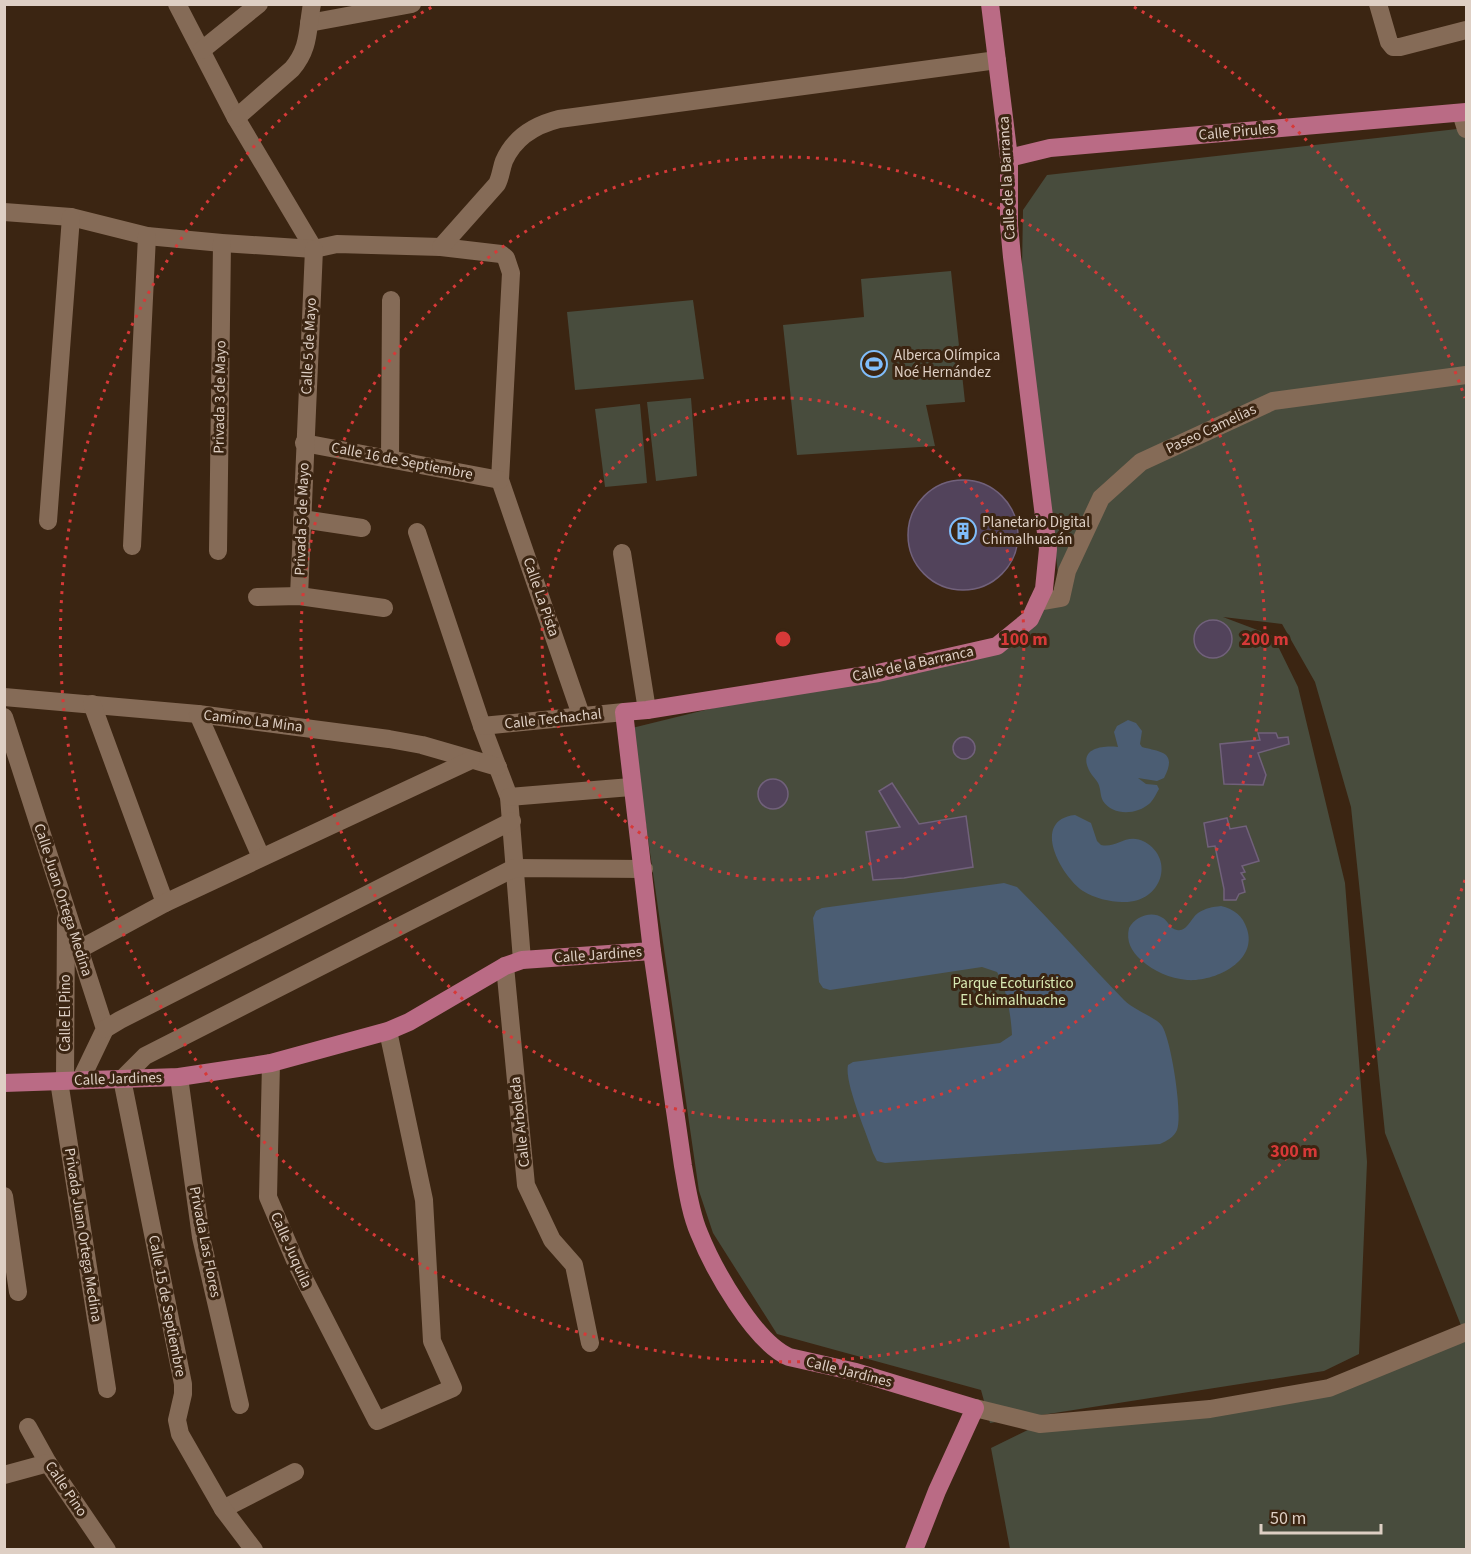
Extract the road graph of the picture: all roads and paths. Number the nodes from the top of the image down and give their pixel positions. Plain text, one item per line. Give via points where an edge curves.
1 (177, 4) edge
2 (259, 4) edge
3 (312, 4) edge
4 (412, 4) edge
5 (990, 4) edge
6 (1378, 4) edge
7 (309, 23) junction
8 (1467, 30) edge
9 (201, 50) junction
10 (997, 60) junction
11 (236, 118) junction
12 (1465, 118) edge
13 (1009, 158) junction
14 (4, 212) edge
15 (71, 217) junction
16 (147, 236) junction
17 (222, 243) junction
18 (441, 247) junction
19 (314, 249) junction
20 (391, 300) dead end
21 (1467, 375) edge
22 (304, 442) junction
23 (390, 459) junction
24 (500, 480) junction
25 (302, 519) junction
26 (48, 521) dead end
27 (362, 528) dead end
28 (417, 532) dead end
29 (132, 546) dead end
30 (218, 551) dead end
31 (622, 553) dead end
32 (299, 596) junction
33 (257, 597) dead end
34 (1038, 602) junction
35 (384, 608) dead end
36 (4, 697) edge
37 (92, 704) junction
38 (647, 710) junction
39 (624, 712) junction
40 (198, 714) junction
41 (581, 715) junction
42 (4, 717) edge
43 (482, 726) junction
44 (471, 760) junction
45 (498, 767) junction
46 (631, 787) junction
47 (509, 797) junction
48 (512, 821) junction
49 (261, 857) junction
50 (514, 868) junction
51 (644, 869) junction
52 (165, 903) junction
53 (66, 910) junction
54 (80, 949) junction
55 (652, 951) junction
56 (514, 963) junction
57 (105, 1029) junction
58 (388, 1031) junction
59 (271, 1063) junction
60 (179, 1077) junction
61 (122, 1079) junction
62 (68, 1080) junction
63 (4, 1083) edge
64 (4, 1196) edge
65 (18, 1292) dead end
66 (1467, 1332) edge
67 (590, 1343) dead end
68 (107, 1389) dead end
69 (240, 1405) dead end
70 (975, 1408) junction
71 (28, 1427) dead end
72 (48, 1463) junction
73 (295, 1472) dead end
74 (4, 1475) edge
75 (223, 1509) junction
76 (107, 1550) edge
77 (254, 1550) edge
78 (914, 1550) edge

1 - 9 street
2 - 9 street
3 - 7 street
4 - 7 street
5 - 10 main road, Calle de la Barranca
6 - 8 street via 1393,47
7 - 11 street via 306,50 300,60
9 - 11 street
10 - 13 main road, Calle de la Barranca
10 - 18 street via 544,123 515,142 497,184
11 - 19 street
12 - 13 main road, Calle Pirules via 1050,148
13 - 34 main road, Calle de la Barranca via 1009,225 1048,549 1044,589
14 - 15 street
15 - 16 street
15 - 26 street
16 - 17 street
16 - 29 street
17 - 19 street
17 - 30 street, Privada 3 de Mayo
18 - 19 street via 337,244
18 - 24 street via 501,254 510,264
19 - 22 street, Calle 5 de Mayo
20 - 23 street
21 - 34 street, Paseo Camelias via 1273,401 1141,462 1101,498 1067,571 1061,598
22 - 23 street, Calle 16 de Septiembre
22 - 25 street, Privada 5 de Mayo
23 - 24 street, Calle 16 de Septiembre
24 - 41 street, Calle La Pista
25 - 27 street
25 - 32 street, Privada 5 de Mayo
28 - 43 street, Calle Arboleda
31 - 38 street
32 - 33 street, Privada 5 de Mayo
32 - 35 street, Privada 5 de Mayo
34 - 38 main road, Calle de la Barranca via 1030,620 998,646 878,673
36 - 37 street, Camino La Mina
37 - 40 street, Camino La Mina
37 - 52 street
38 - 39 main road, Calle de la Barranca
39 - 41 street, Calle Techachal
39 - 46 main road
40 - 44 street, Camino La Mina via 389,739
40 - 49 street
41 - 43 street, Calle Techachal
42 - 53 street, Calle Juan Ortega Medina
43 - 45 street, Calle Arboleda
44 - 45 street, Camino La Mina
44 - 49 street
45 - 47 street, Calle Arboleda
46 - 47 street
46 - 51 main road
47 - 48 street, Calle Arboleda
48 - 50 street, Calle Arboleda
48 - 57 street
49 - 52 street
50 - 51 street
50 - 56 street, Calle Arboleda
50 - 61 street via 145,1056
51 - 55 main road
52 - 54 street
53 - 54 street, Calle Juan Ortega Medina
53 - 62 street, Calle El Pino
54 - 57 street, Calle Juan Ortega Medina
55 - 56 main road, Calle Jardines
55 - 70 main road, Calle Jardines via 687,1194 699,1233 736,1304 770,1345 789,1358 856,1372
56 - 58 main road, Calle Jardines
56 - 67 street, Calle Arboleda via 526,1185 552,1240 574,1265
57 - 62 street
58 - 59 main road, Calle Jardines
58 - 59 street, Calle Juquila via 424,1200 432,1341 453,1388 377,1421 297,1265 268,1197
59 - 60 main road, Calle Jardines
60 - 61 main road, Calle Jardines
60 - 69 street, Privada Las Flores via 201,1238
61 - 62 main road, Calle Jardines
61 - 75 street, Calle 15 de Septiembre via 183,1384 177,1420 180,1434
62 - 63 main road, Calle Jardines
62 - 68 street, Privada Juan Ortega Medina
64 - 65 street
66 - 70 street via 1329,1388 1210,1409 1040,1424
70 - 78 main road
71 - 72 street, Calle Pino
72 - 74 street
72 - 76 street, Calle Pino
73 - 75 street
75 - 77 street, Calle 15 de Septiembre

